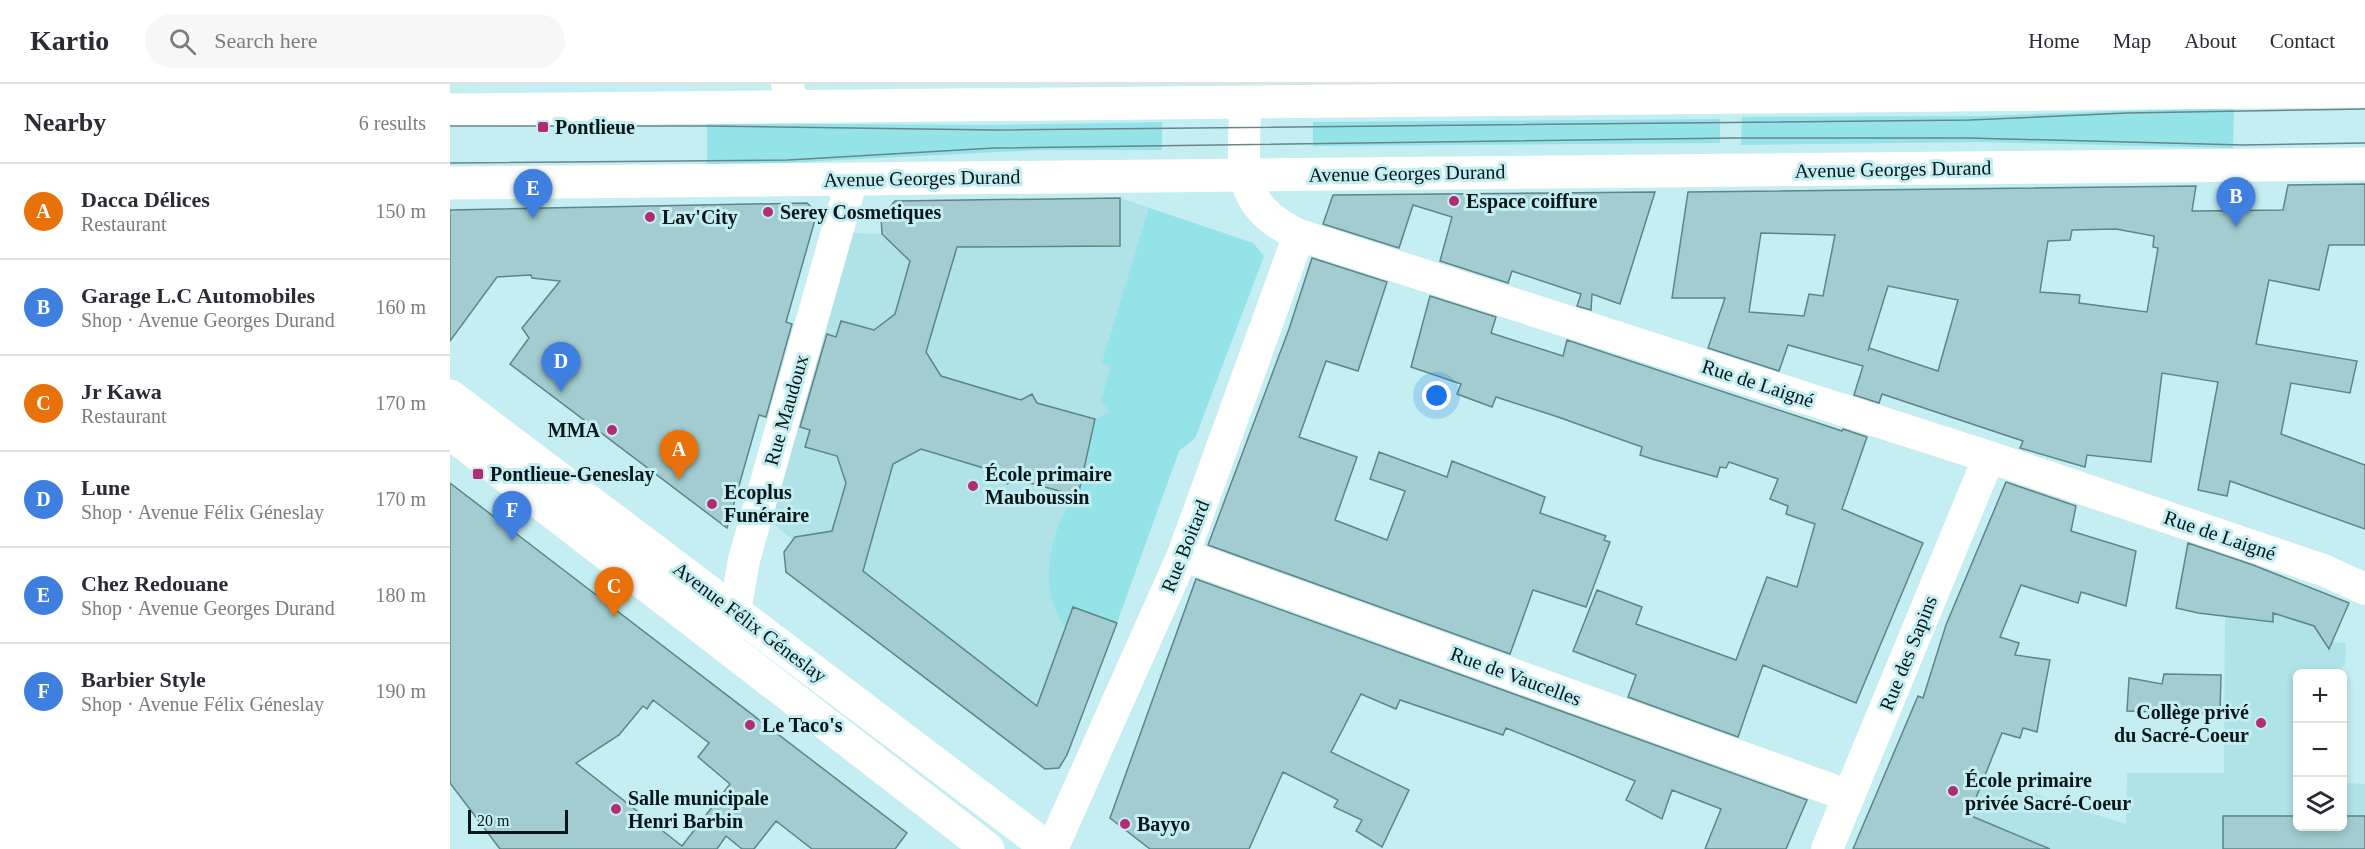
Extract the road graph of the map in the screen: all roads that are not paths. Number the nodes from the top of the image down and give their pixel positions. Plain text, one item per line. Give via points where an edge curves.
1 (1673, 91) edge
2 (2365, 91) edge
3 (790, 95) edge
4 (1245, 102) junction
5 (450, 110) edge
6 (2365, 164) edge
7 (1245, 175) junction
8 (852, 179) junction
9 (450, 183) edge
10 (1299, 235) junction
11 (450, 396) edge
12 (450, 433) edge
13 (1989, 458) junction
14 (1183, 555) junction
15 (2365, 589) edge
16 (735, 611) junction
17 (715, 637) junction
18 (1849, 796) junction
19 (988, 849) edge
20 (1051, 849) edge
21 (1827, 849) edge

1 - 2 main road
1 - 4 main road
3 - 4 main road
3 - 5 main road
4 - 7 street, Rue de Laigné
6 - 7 main road, Avenue Georges Durand
7 - 8 main road, Avenue Georges Durand
7 - 10 street, Rue de Laigné via 1257,207 1278,225
8 - 9 main road, Avenue Georges Durand
8 - 16 street, Rue Maudoux via 744,560
10 - 13 street, Rue de Laigné
10 - 14 street, Rue Boitard
11 - 16 main road, Avenue Félix Géneslay
12 - 17 main road, Avenue Félix Géneslay
13 - 15 street, Rue de Laigné via 2323,570
13 - 18 street, Rue des Sapins
14 - 18 street, Rue de Vaucelles
14 - 20 street, Rue Boitard
16 - 17 street, Rue Maudoux
16 - 20 main road, Avenue Félix Géneslay
17 - 19 main road, Avenue Félix Géneslay
18 - 21 street, Rue des Sapins

